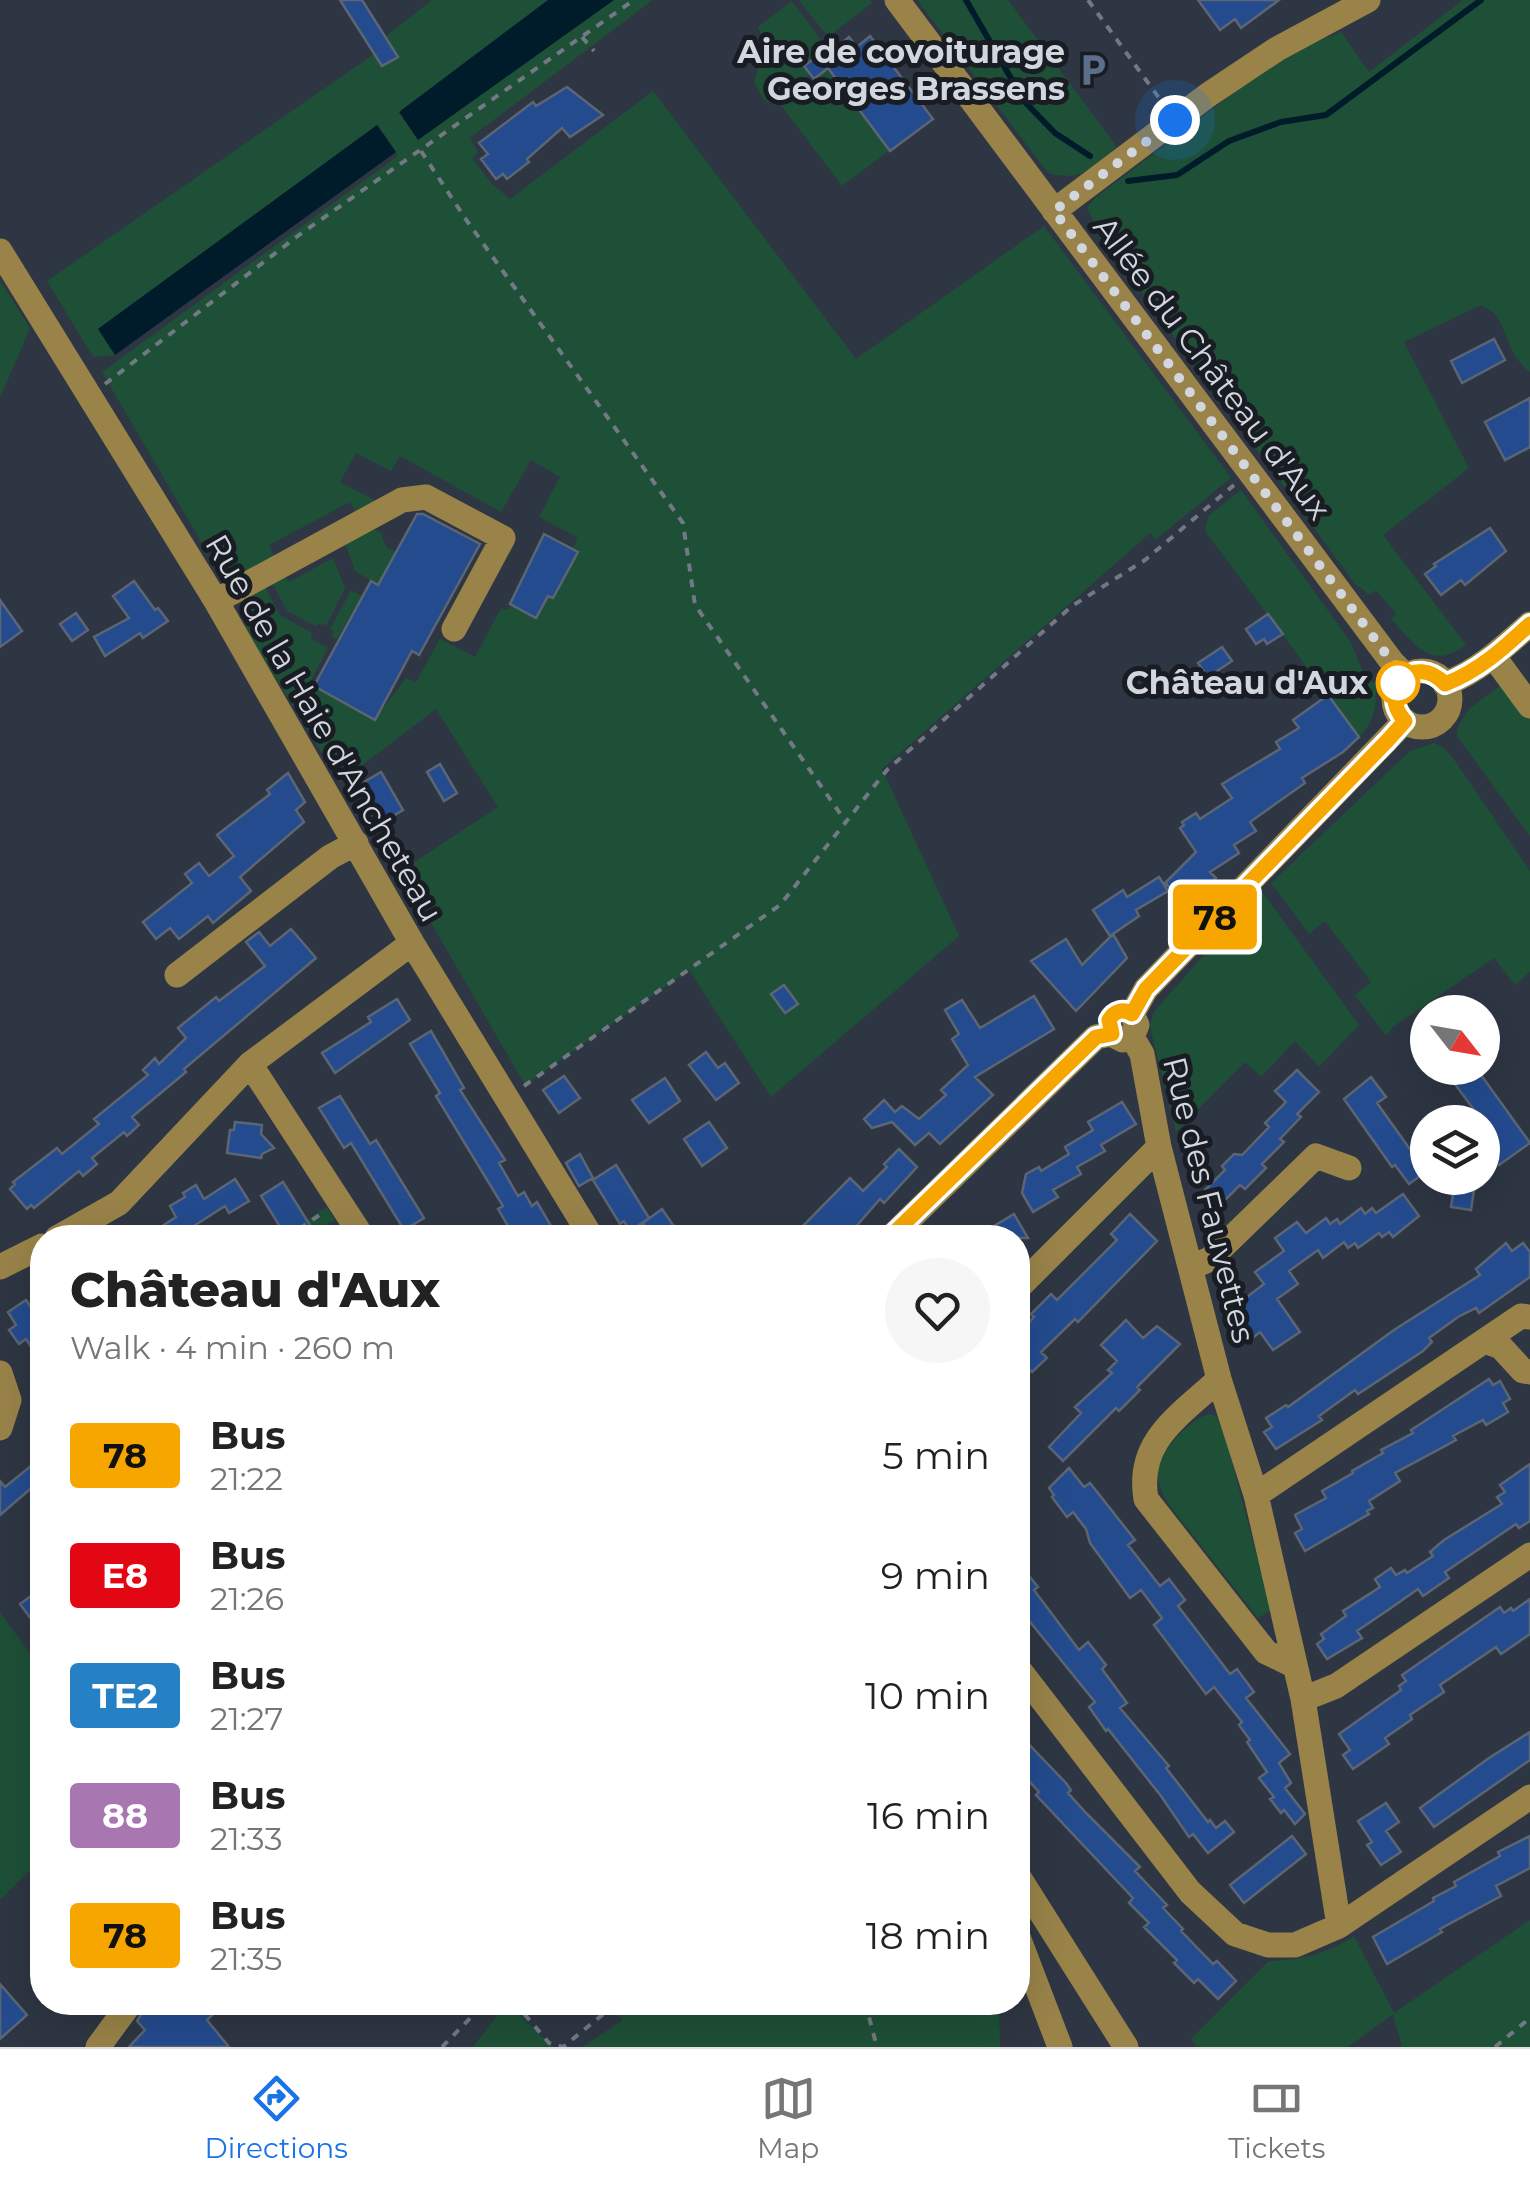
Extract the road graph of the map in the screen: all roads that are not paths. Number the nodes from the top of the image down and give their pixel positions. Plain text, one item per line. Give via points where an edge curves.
1 (897, 0) edge
2 (1368, 0) edge
3 (1054, 211) junction
4 (0, 251) edge
5 (216, 601) junction
6 (1530, 624) edge
7 (454, 629) dead end
8 (1494, 657) junction
9 (1406, 676) junction
10 (1445, 684) junction
11 (1530, 706) edge
12 (1405, 721) junction
13 (356, 844) junction
14 (412, 943) junction
15 (176, 975) dead end
16 (1125, 1028) junction
17 (250, 1064) junction
18 (1160, 1148) junction
19 (1349, 1168) dead end
20 (79, 1225) edge
21 (355, 1225) edge
22 (584, 1225) edge
23 (903, 1225) edge
24 (30, 1252) edge
25 (0, 1266) edge
26 (1192, 1267) junction
27 (1030, 1276) edge
28 (1530, 1317) edge
29 (1484, 1340) junction
30 (1530, 1372) edge
31 (0, 1373) edge
32 (1219, 1379) junction
33 (0, 1428) edge
34 (1256, 1494) junction
35 (1530, 1554) edge
36 (1293, 1664) junction
37 (1030, 1684) edge
38 (1303, 1698) junction
39 (1530, 1797) edge
40 (1030, 1895) edge
41 (1339, 1926) junction
42 (1030, 1968) edge
43 (121, 2015) edge
44 (98, 2047) edge
45 (1060, 2047) edge
46 (1126, 2047) edge

1 - 3 street, Allée du Château d'Aux
2 - 3 street via 1277,49
3 - 9 street, Allée du Château d'Aux
4 - 5 street, Rue de la Haie d'Ancheteau
5 - 7 street via 402,500 426,497 503,538
5 - 13 street, Rue de la Haie d'Ancheteau
6 - 8 street
8 - 10 street
8 - 11 street
9 - 10 street via 1424,671
9 - 12 street via 1394,700
10 - 12 street via 1448,707 1438,721
12 - 16 street via 1146,989
13 - 14 street, Rue de la Haie d'Ancheteau
13 - 15 street
14 - 17 street
14 - 22 street, Rue de la Haie d'Ancheteau
16 - 18 street, Rue des Fauvettes via 1142,1054
16 - 23 street via 1096,1037
17 - 20 street via 119,1202
17 - 21 street
18 - 26 street, Rue des Fauvettes
18 - 27 street
19 - 26 street via 1316,1156 1210,1260
24 - 25 street
26 - 32 street, Rue des Fauvettes
28 - 29 street via 1520,1316
29 - 30 street
29 - 34 street
31 - 33 street via 9,1400
32 - 34 street, Rue des Fauvettes
32 - 36 street, Rue des Fauvettes via 1147,1453 1146,1499 1266,1652
34 - 36 street, Rue des Fauvettes
35 - 38 street via 1336,1686
36 - 38 street, Rue des Fauvettes
37 - 41 street via 1190,1892 1235,1934 1268,1945 1295,1944
38 - 41 street, Rue des Fauvettes
39 - 41 street
40 - 46 street
42 - 45 street
43 - 44 street

